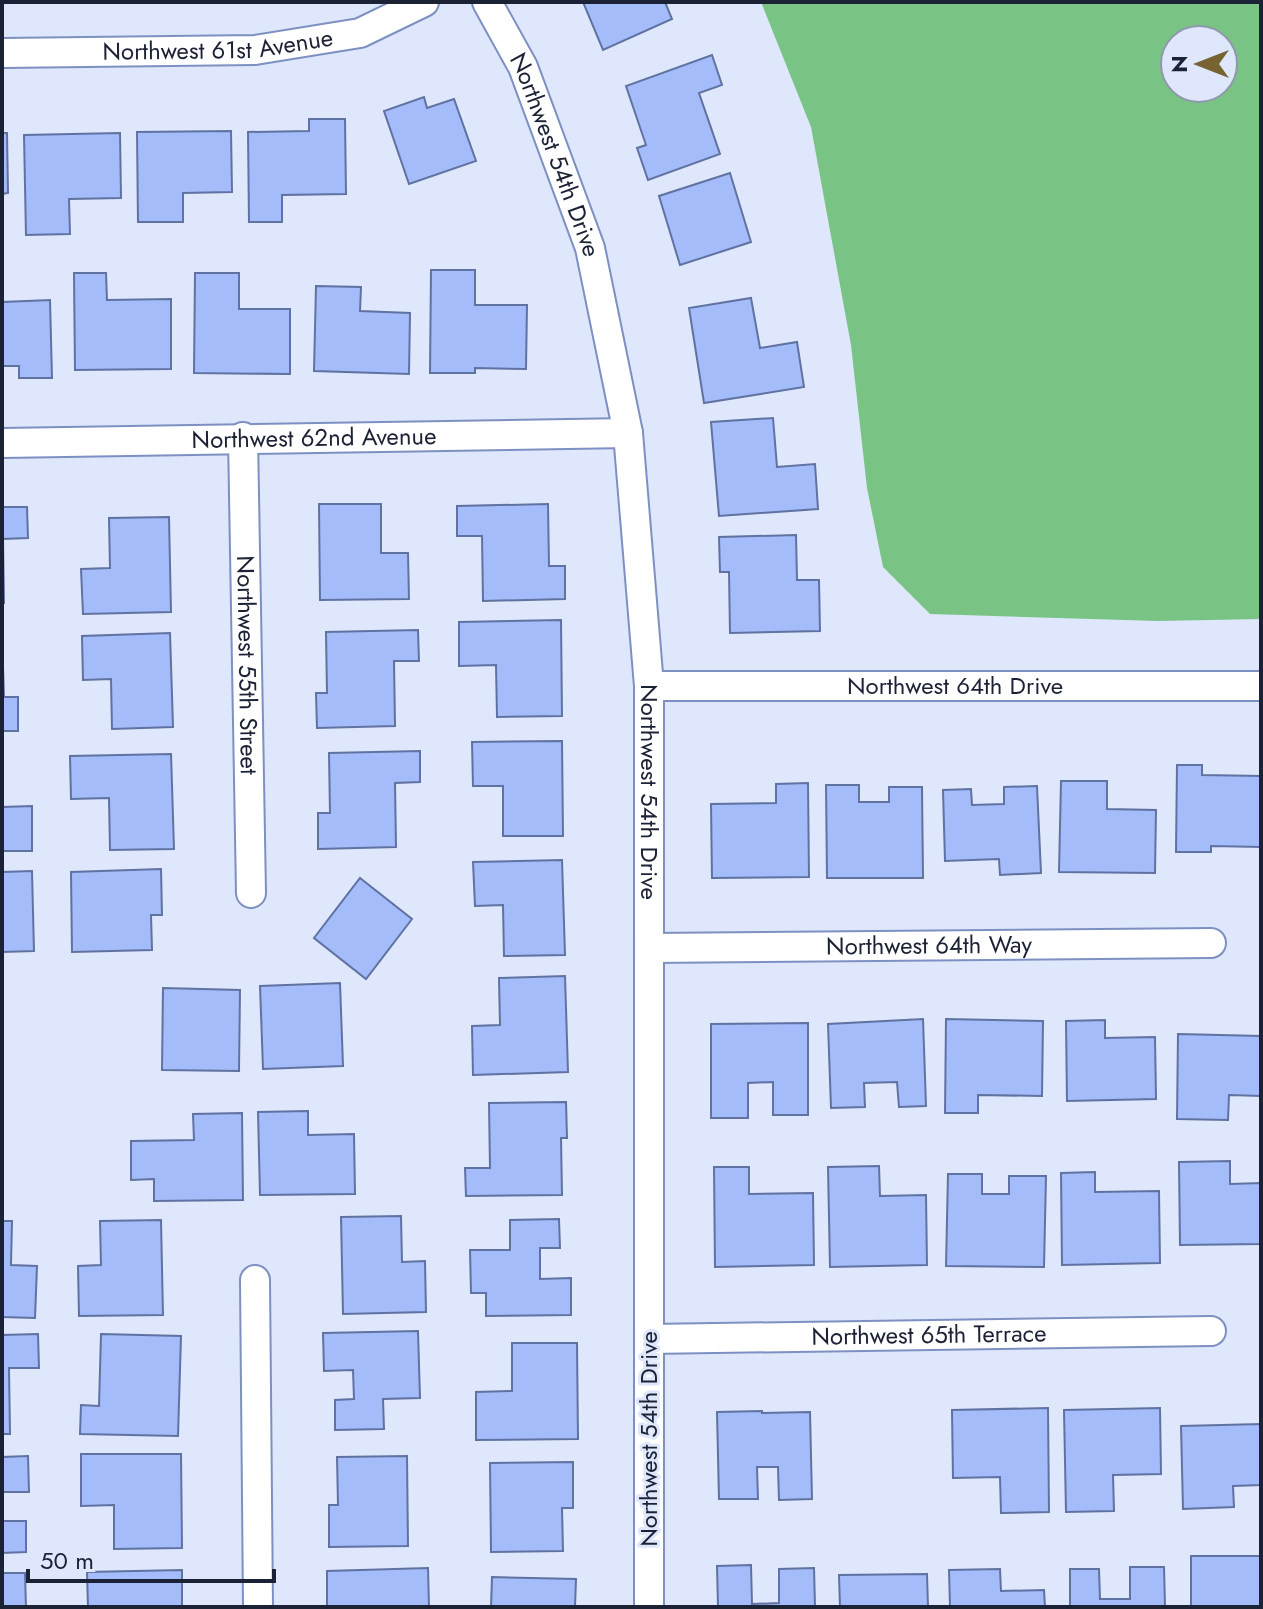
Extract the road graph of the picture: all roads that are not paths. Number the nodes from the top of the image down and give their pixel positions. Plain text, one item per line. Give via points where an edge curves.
1 (424, 2) edge
2 (487, 2) edge
3 (2, 53) edge
4 (628, 433) junction
5 (243, 437) junction
6 (2, 443) edge
7 (649, 686) junction
8 (1261, 686) edge
9 (251, 893) dead end
10 (1211, 943) dead end
11 (649, 948) junction
12 (255, 1280) dead end
13 (1211, 1331) dead end
14 (649, 1339) junction
15 (258, 1607) edge
16 (649, 1607) edge

1 - 3 street, Northwest 61st Avenue via 360,33 255,50
2 - 4 street, Northwest 54th Drive via 523,67 590,248
4 - 5 street, Northwest 62nd Avenue
4 - 7 street, Northwest 54th Drive
5 - 6 street, Northwest 62nd Avenue
5 - 9 street, Northwest 55th Street
7 - 8 street, Northwest 64th Drive
7 - 11 street, Northwest 54th Drive
10 - 11 street, Northwest 64th Way
11 - 14 street, Northwest 54th Drive
12 - 15 street
13 - 14 street, Northwest 65th Terrace
14 - 16 street, Northwest 54th Drive

